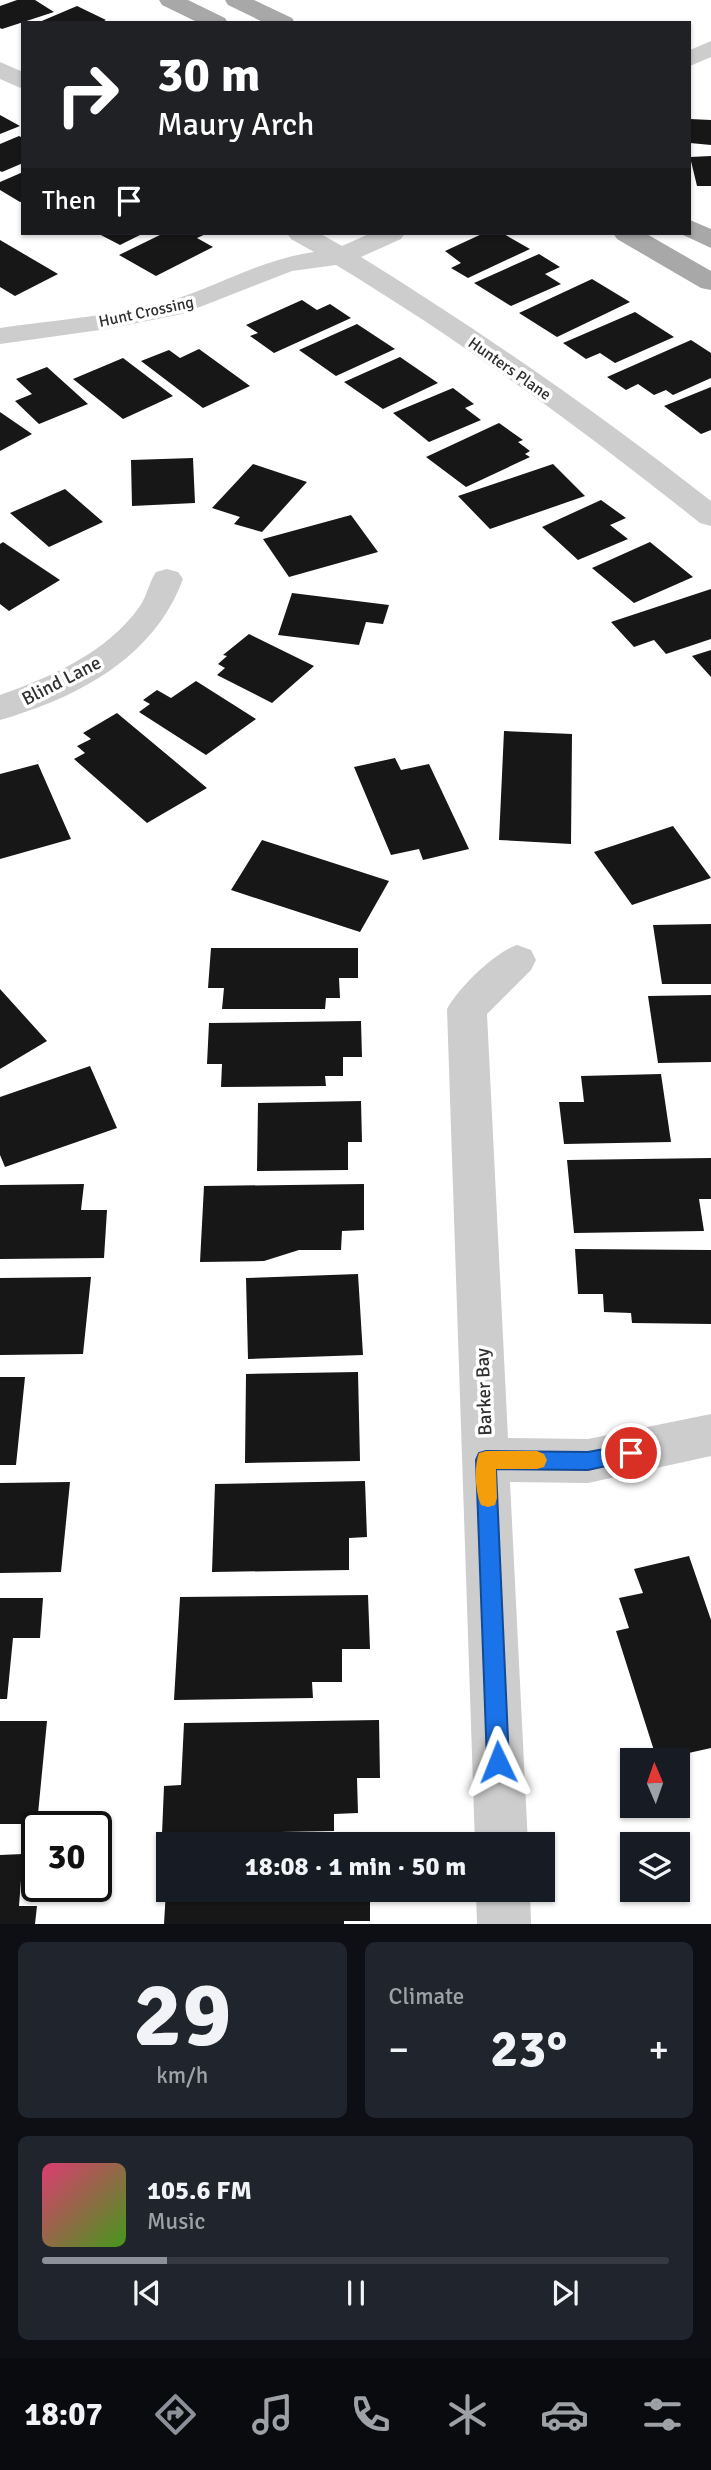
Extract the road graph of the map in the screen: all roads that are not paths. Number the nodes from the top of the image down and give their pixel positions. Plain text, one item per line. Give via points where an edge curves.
1 (170, 0) edge
2 (236, 0) edge
3 (213, 21) edge
4 (280, 21) edge
5 (711, 48) edge
6 (691, 58) edge
7 (691, 229) edge
8 (306, 235) edge
9 (309, 235) edge
10 (388, 235) edge
11 (629, 235) edge
12 (711, 240) edge
13 (341, 256) junction
14 (286, 264) junction
15 (711, 282) edge
16 (0, 336) edge
17 (711, 516) edge
18 (167, 579) dead end
19 (0, 708) edge
20 (517, 960) dead end
21 (711, 1435) edge
22 (486, 1460) junction
23 (501, 1832) edge
24 (503, 1902) edge
25 (504, 1924) edge

1 - 3 main road
2 - 4 main road
5 - 6 street
7 - 12 main road
8 - 14 street
9 - 13 street, Hunters Plane
10 - 13 street, Hunt Crossing
11 - 15 main road
13 - 14 street, Hunt Crossing
13 - 17 street, Hunters Plane via 483,348 647,464
14 - 16 street, Hunt Crossing via 182,306
18 - 19 street, Blind Lane via 155,608 129,641 89,670
20 - 22 street, Barker Bay via 467,1009
21 - 22 street via 588,1461
22 - 23 street, Barker Bay
24 - 25 street

